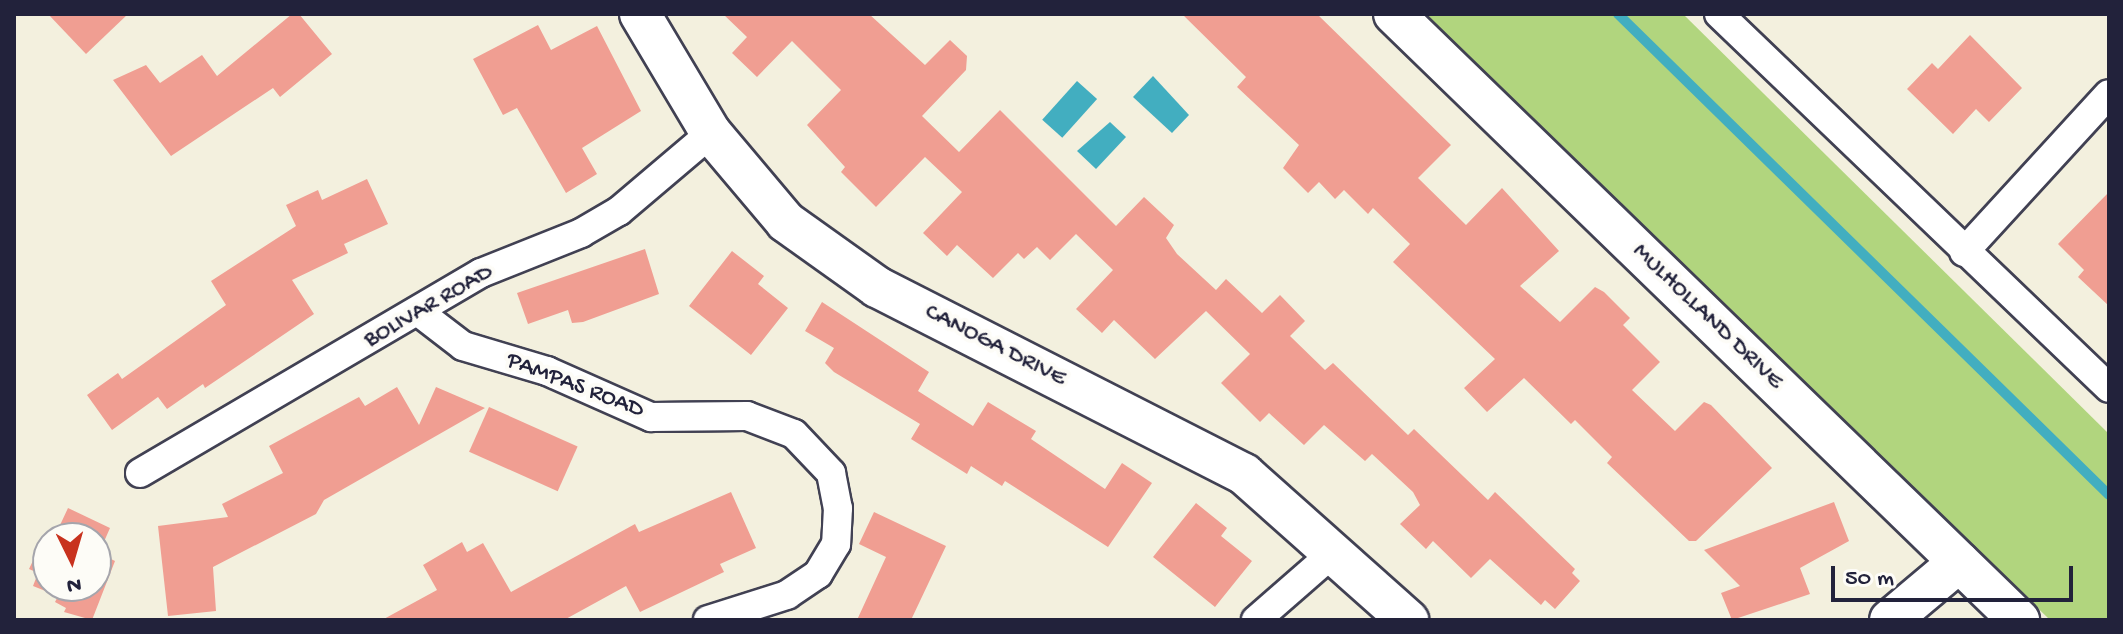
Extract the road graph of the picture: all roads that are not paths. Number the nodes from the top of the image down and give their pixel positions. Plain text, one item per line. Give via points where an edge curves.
1 (640, 14) edge
2 (1394, 14) edge
3 (1719, 14) edge
4 (2109, 94) edge
5 (711, 133) junction
6 (1964, 252) junction
7 (420, 313) junction
8 (2109, 388) edge
9 (140, 473) dead end
10 (1335, 551) junction
11 (1959, 562) junction
12 (708, 620) edge
13 (1256, 620) edge
14 (1408, 620) edge
15 (1890, 620) edge
16 (2019, 620) edge

1 - 5 street, CANOGA DRIVE
2 - 11 street, MULHOLLAND DRIVE
3 - 6 street
4 - 6 street
5 - 7 street, BOLIVAR ROAD via 619,211 581,233 481,273
5 - 10 street, CANOGA DRIVE via 786,222 877,287 1244,474
6 - 8 street
7 - 9 street, BOLIVAR ROAD
7 - 12 street, PAMPAS ROAD via 463,346 547,371 651,417 747,416 794,434 831,473 838,508 836,544 818,574 787,595
10 - 13 street
10 - 14 street, CANOGA DRIVE
11 - 15 street
11 - 16 street, MULHOLLAND DRIVE

